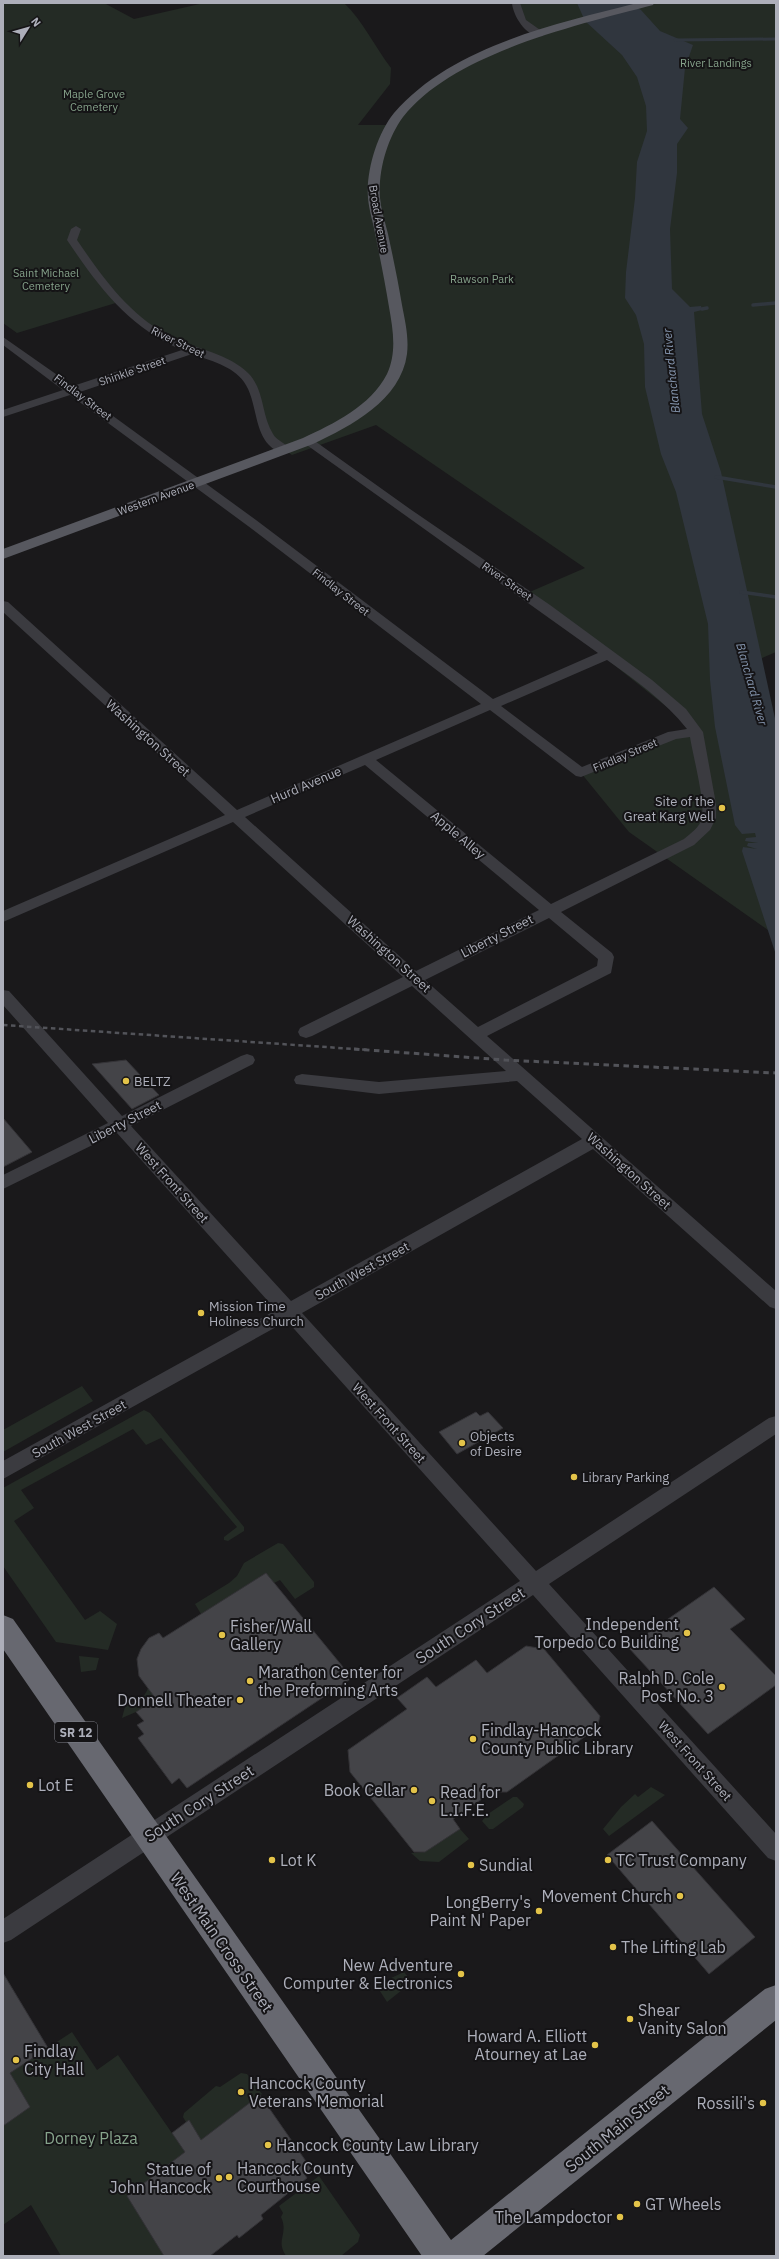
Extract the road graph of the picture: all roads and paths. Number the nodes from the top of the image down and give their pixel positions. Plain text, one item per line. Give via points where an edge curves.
1 (516, 3) edge
2 (648, 3) edge
3 (540, 34) junction
4 (76, 229) dead end
5 (3, 340) edge
6 (192, 350) junction
7 (74, 390) junction
8 (3, 414) edge
9 (308, 441) junction
10 (285, 450) junction
11 (197, 483) junction
12 (3, 554) edge
13 (3, 605) edge
14 (608, 654) junction
15 (492, 706) junction
16 (696, 732) junction
17 (366, 759) junction
18 (234, 815) junction
19 (549, 910) junction
20 (3, 916) edge
21 (416, 978) junction
22 (3, 995) edge
23 (306, 1032) dead end
24 (476, 1035) junction
25 (247, 1060) dead end
26 (522, 1075) junction
27 (302, 1080) dead end
28 (120, 1125) junction
29 (595, 1140) junction
30 (3, 1183) edge
31 (776, 1302) edge
32 (289, 1311) junction
33 (776, 1424) edge
34 (3, 1471) edge
35 (535, 1583) junction
36 (3, 1627) edge
37 (149, 1836) junction
38 (776, 1850) edge
39 (3, 1932) edge
40 (776, 2000) edge
41 (442, 2256) edge
42 (457, 2256) edge

1 - 3 street via 521,21
2 - 3 main road, Broad Avenue
3 - 9 main road, Broad Avenue via 498,49 455,70 417,97 392,125 377,158 372,180 400,333 399,360 390,379 366,406 336,427
4 - 6 street, River Street via 72,240 123,306 154,332
5 - 7 street, Findlay Street
6 - 7 street, Shinkle Street
6 - 10 street, River Street via 245,376 252,388 269,437
7 - 8 street, Shinkle Street
7 - 11 street, Findlay Street
9 - 10 main road, Western Avenue
9 - 14 street, River Street
10 - 11 main road, Western Avenue
11 - 12 main road, Western Avenue
11 - 15 street, Findlay Street
13 - 18 street, Washington Street
14 - 15 street, Hurd Avenue
14 - 16 street, River Street via 676,707
15 - 16 street, Findlay Street via 581,773 673,735
15 - 17 street, Hurd Avenue
16 - 19 street, Liberty Street via 709,804 709,818 703,830 689,842
17 - 18 street, Hurd Avenue
17 - 19 street, Apple Alley
18 - 20 street, Hurd Avenue
18 - 21 street, Washington Street
19 - 21 street, Liberty Street
19 - 24 street, Apple Alley via 606,957 604,969
21 - 23 street, Liberty Street
21 - 24 street, Washington Street
22 - 28 street, West Front Street
24 - 26 street, Washington Street
25 - 28 street, Liberty Street
26 - 27 street via 379,1088
26 - 29 street, Washington Street
28 - 30 street, Liberty Street
28 - 32 street, West Front Street
29 - 31 street, Washington Street
29 - 32 street, South West Street
32 - 34 street, South West Street
32 - 35 street, West Front Street
33 - 35 street, South Cory Street
35 - 37 street, South Cory Street
35 - 38 street, West Front Street
36 - 37 highway, West Main Cross Street / SR 12
37 - 39 street, South Cory Street
37 - 41 highway, West Main Cross Street / SR 12
40 - 42 highway, South Main Street

